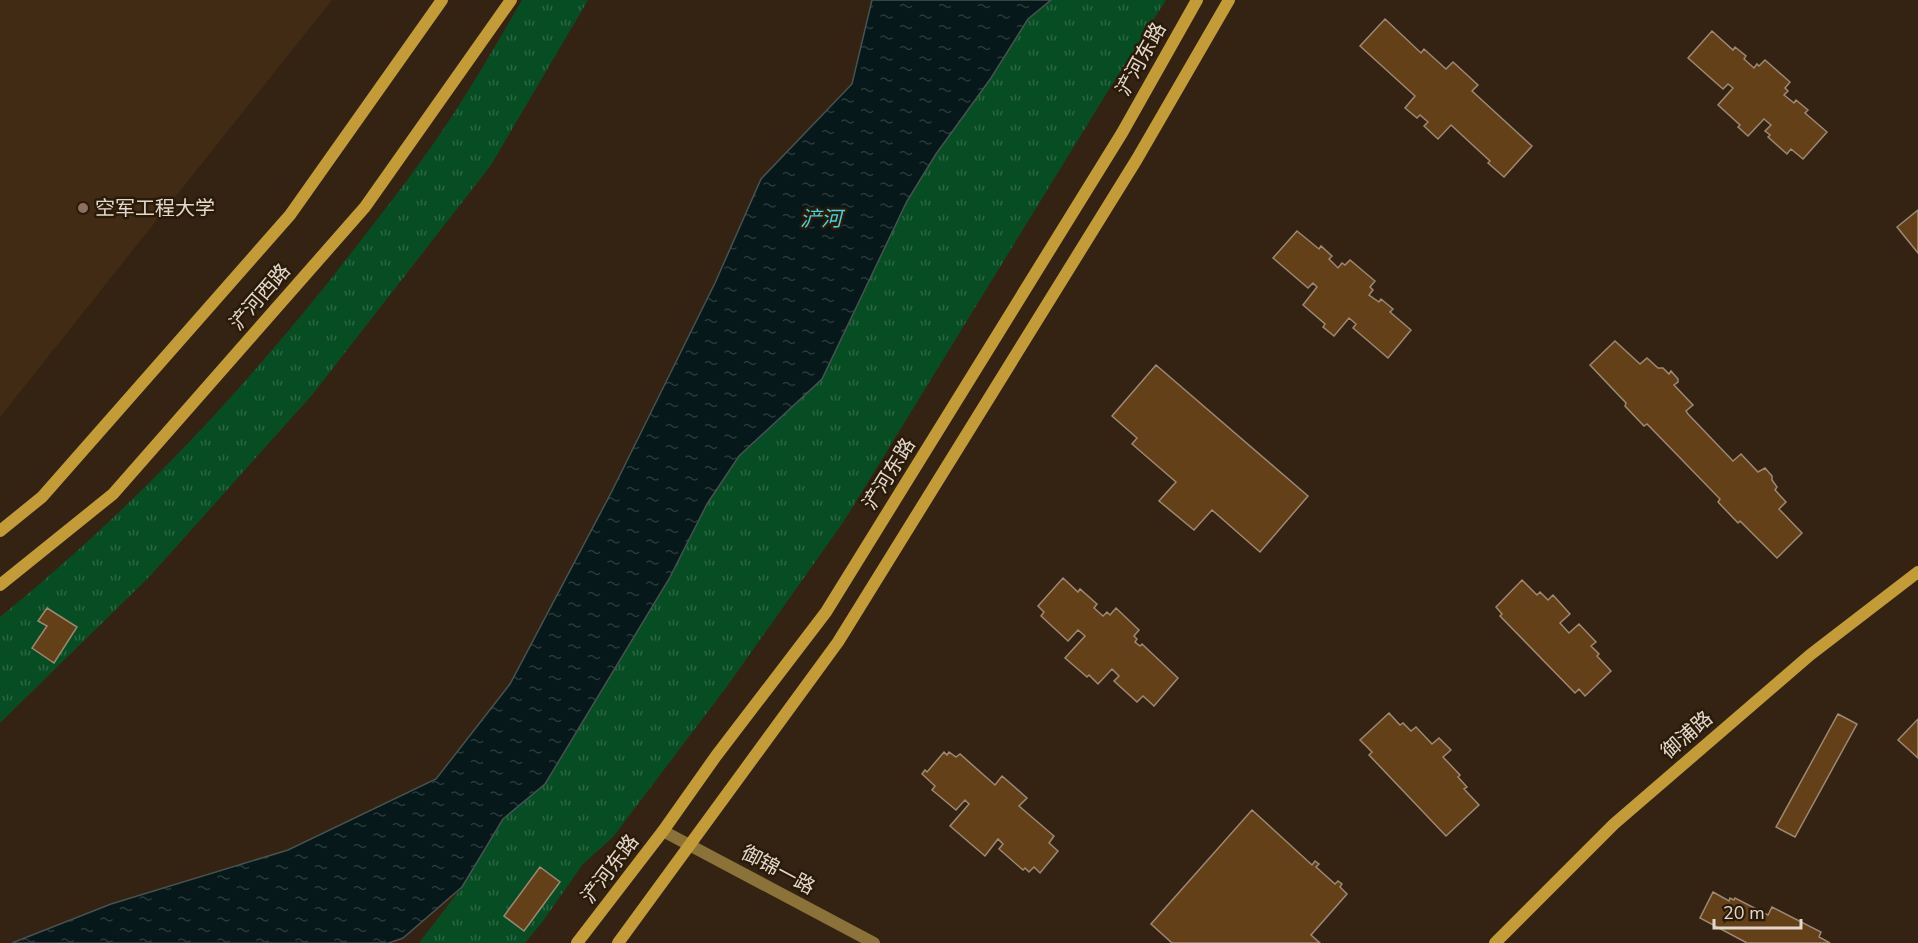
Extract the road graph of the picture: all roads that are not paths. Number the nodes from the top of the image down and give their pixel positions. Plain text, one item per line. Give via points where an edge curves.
1 (442, 0) edge
2 (511, 0) edge
3 (1197, 0) edge
4 (1228, 0) edge
5 (0, 531) edge
6 (1918, 572) edge
7 (0, 585) edge
8 (663, 831) junction
9 (689, 844) junction
10 (577, 943) edge
11 (618, 943) edge
12 (874, 943) edge
13 (1495, 943) edge

1 - 5 main road, 浐河西路 via 291,215 42,497
2 - 7 main road, 浐河西路 via 365,207 113,494
3 - 8 main road, 浐河东路 via 1122,133 826,612
4 - 9 main road via 1131,169 838,642
6 - 13 main road, 御浦路 via 1810,655 1632,808
8 - 9 street, 御锦一路
8 - 10 main road, 浐河东路
9 - 11 main road
9 - 12 street, 御锦一路

